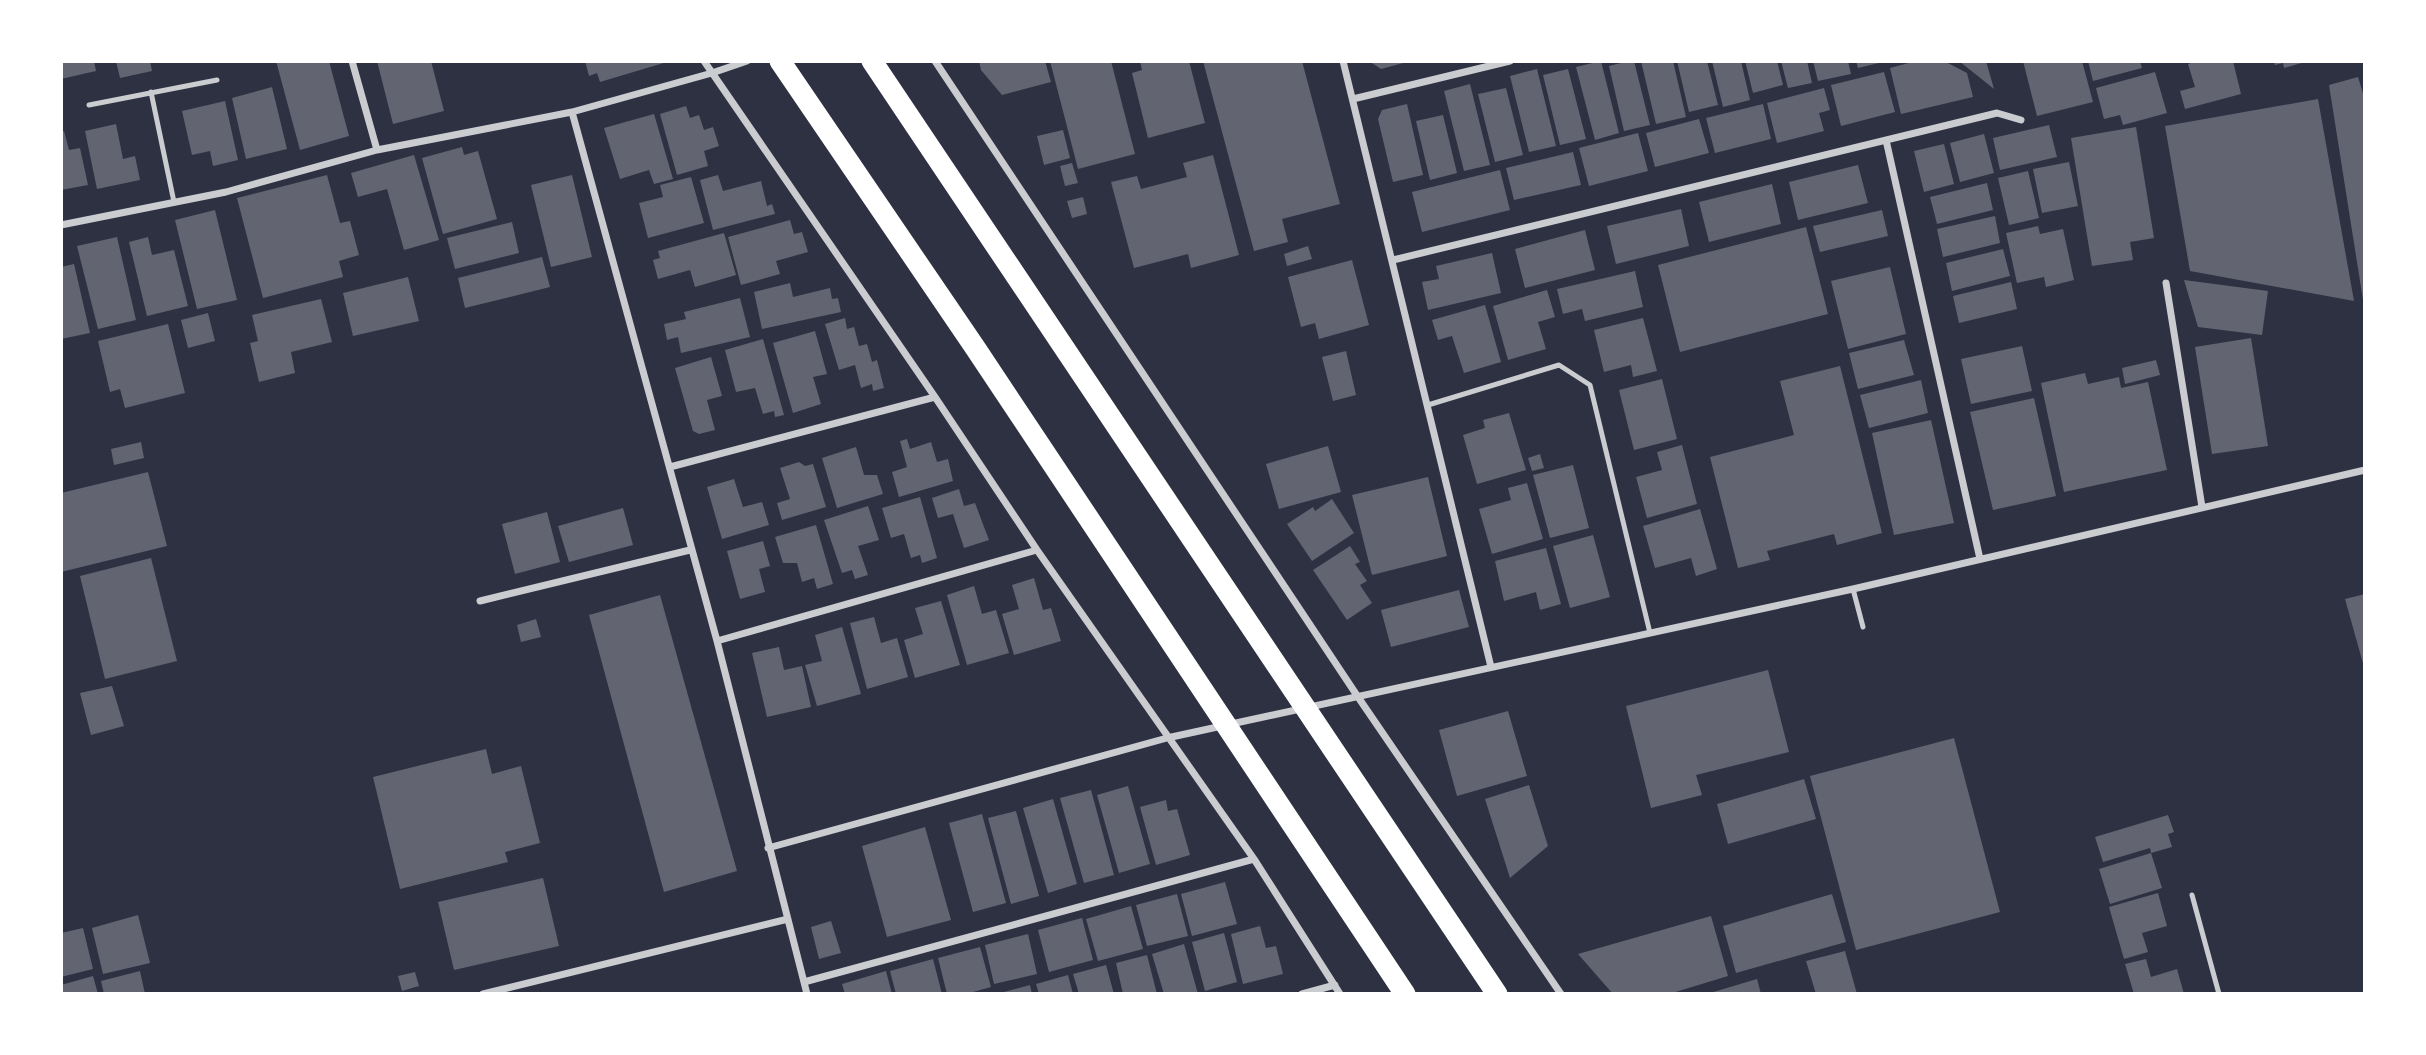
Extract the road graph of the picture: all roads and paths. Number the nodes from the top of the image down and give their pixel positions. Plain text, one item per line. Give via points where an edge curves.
1 (352, 61) edge
2 (704, 61) edge
3 (747, 61) edge
4 (780, 61) edge
5 (873, 61) edge
6 (935, 61) edge
7 (1343, 61) edge
8 (1510, 61) edge
9 (712, 74) junction
10 (217, 80) dead end
11 (151, 92) junction
12 (1353, 99) junction
13 (89, 105) dead end
14 (572, 111) junction
15 (2021, 120) dead end
16 (1886, 140) junction
17 (377, 150) junction
18 (174, 202) junction
19 (61, 225) edge
20 (1393, 260) junction
21 (2166, 282) dead end
22 (935, 397) junction
23 (1428, 405) junction
24 (670, 467) junction
25 (2365, 470) edge
26 (2202, 507) junction
27 (691, 550) junction
28 (1037, 550) junction
29 (1980, 559) junction
30 (1853, 589) junction
31 (480, 601) dead end
32 (1863, 626) dead end
33 (1650, 633) junction
34 (717, 641) junction
35 (1492, 667) junction
36 (1358, 696) junction
37 (1167, 738) junction
38 (768, 848) junction
39 (1254, 859) junction
40 (2192, 895) dead end
41 (788, 919) junction
42 (804, 982) junction
43 (1335, 985) junction
44 (483, 994) edge
45 (807, 994) edge
46 (1302, 994) edge
47 (1340, 994) edge
48 (1405, 994) edge
49 (1497, 994) edge
50 (1561, 994) edge
51 (2219, 994) edge

1 - 17 street
2 - 9 street
3 - 9 street
4 - 48 highway
5 - 49 highway
6 - 36 street
7 - 12 street
8 - 12 street
9 - 14 street
9 - 22 street
10 - 11 lane
11 - 13 lane
11 - 18 lane
12 - 20 street
14 - 17 street
14 - 24 street
15 - 16 street via 1997,113
16 - 20 street
16 - 29 street
17 - 18 street
18 - 19 street
20 - 23 street
21 - 26 street
22 - 24 street
22 - 28 street
23 - 33 lane via 1559,365 1590,385
23 - 35 street
24 - 27 street
25 - 26 street
26 - 29 street
27 - 31 street
27 - 34 street
28 - 34 street
28 - 37 street
29 - 30 street
30 - 32 lane
30 - 33 street
33 - 35 street
34 - 38 street
35 - 36 street
36 - 37 street
36 - 50 street
37 - 38 street
37 - 39 street
38 - 41 street
39 - 42 street
39 - 43 street
40 - 51 lane
41 - 42 street
41 - 44 street
42 - 45 street
43 - 46 street
43 - 47 street

